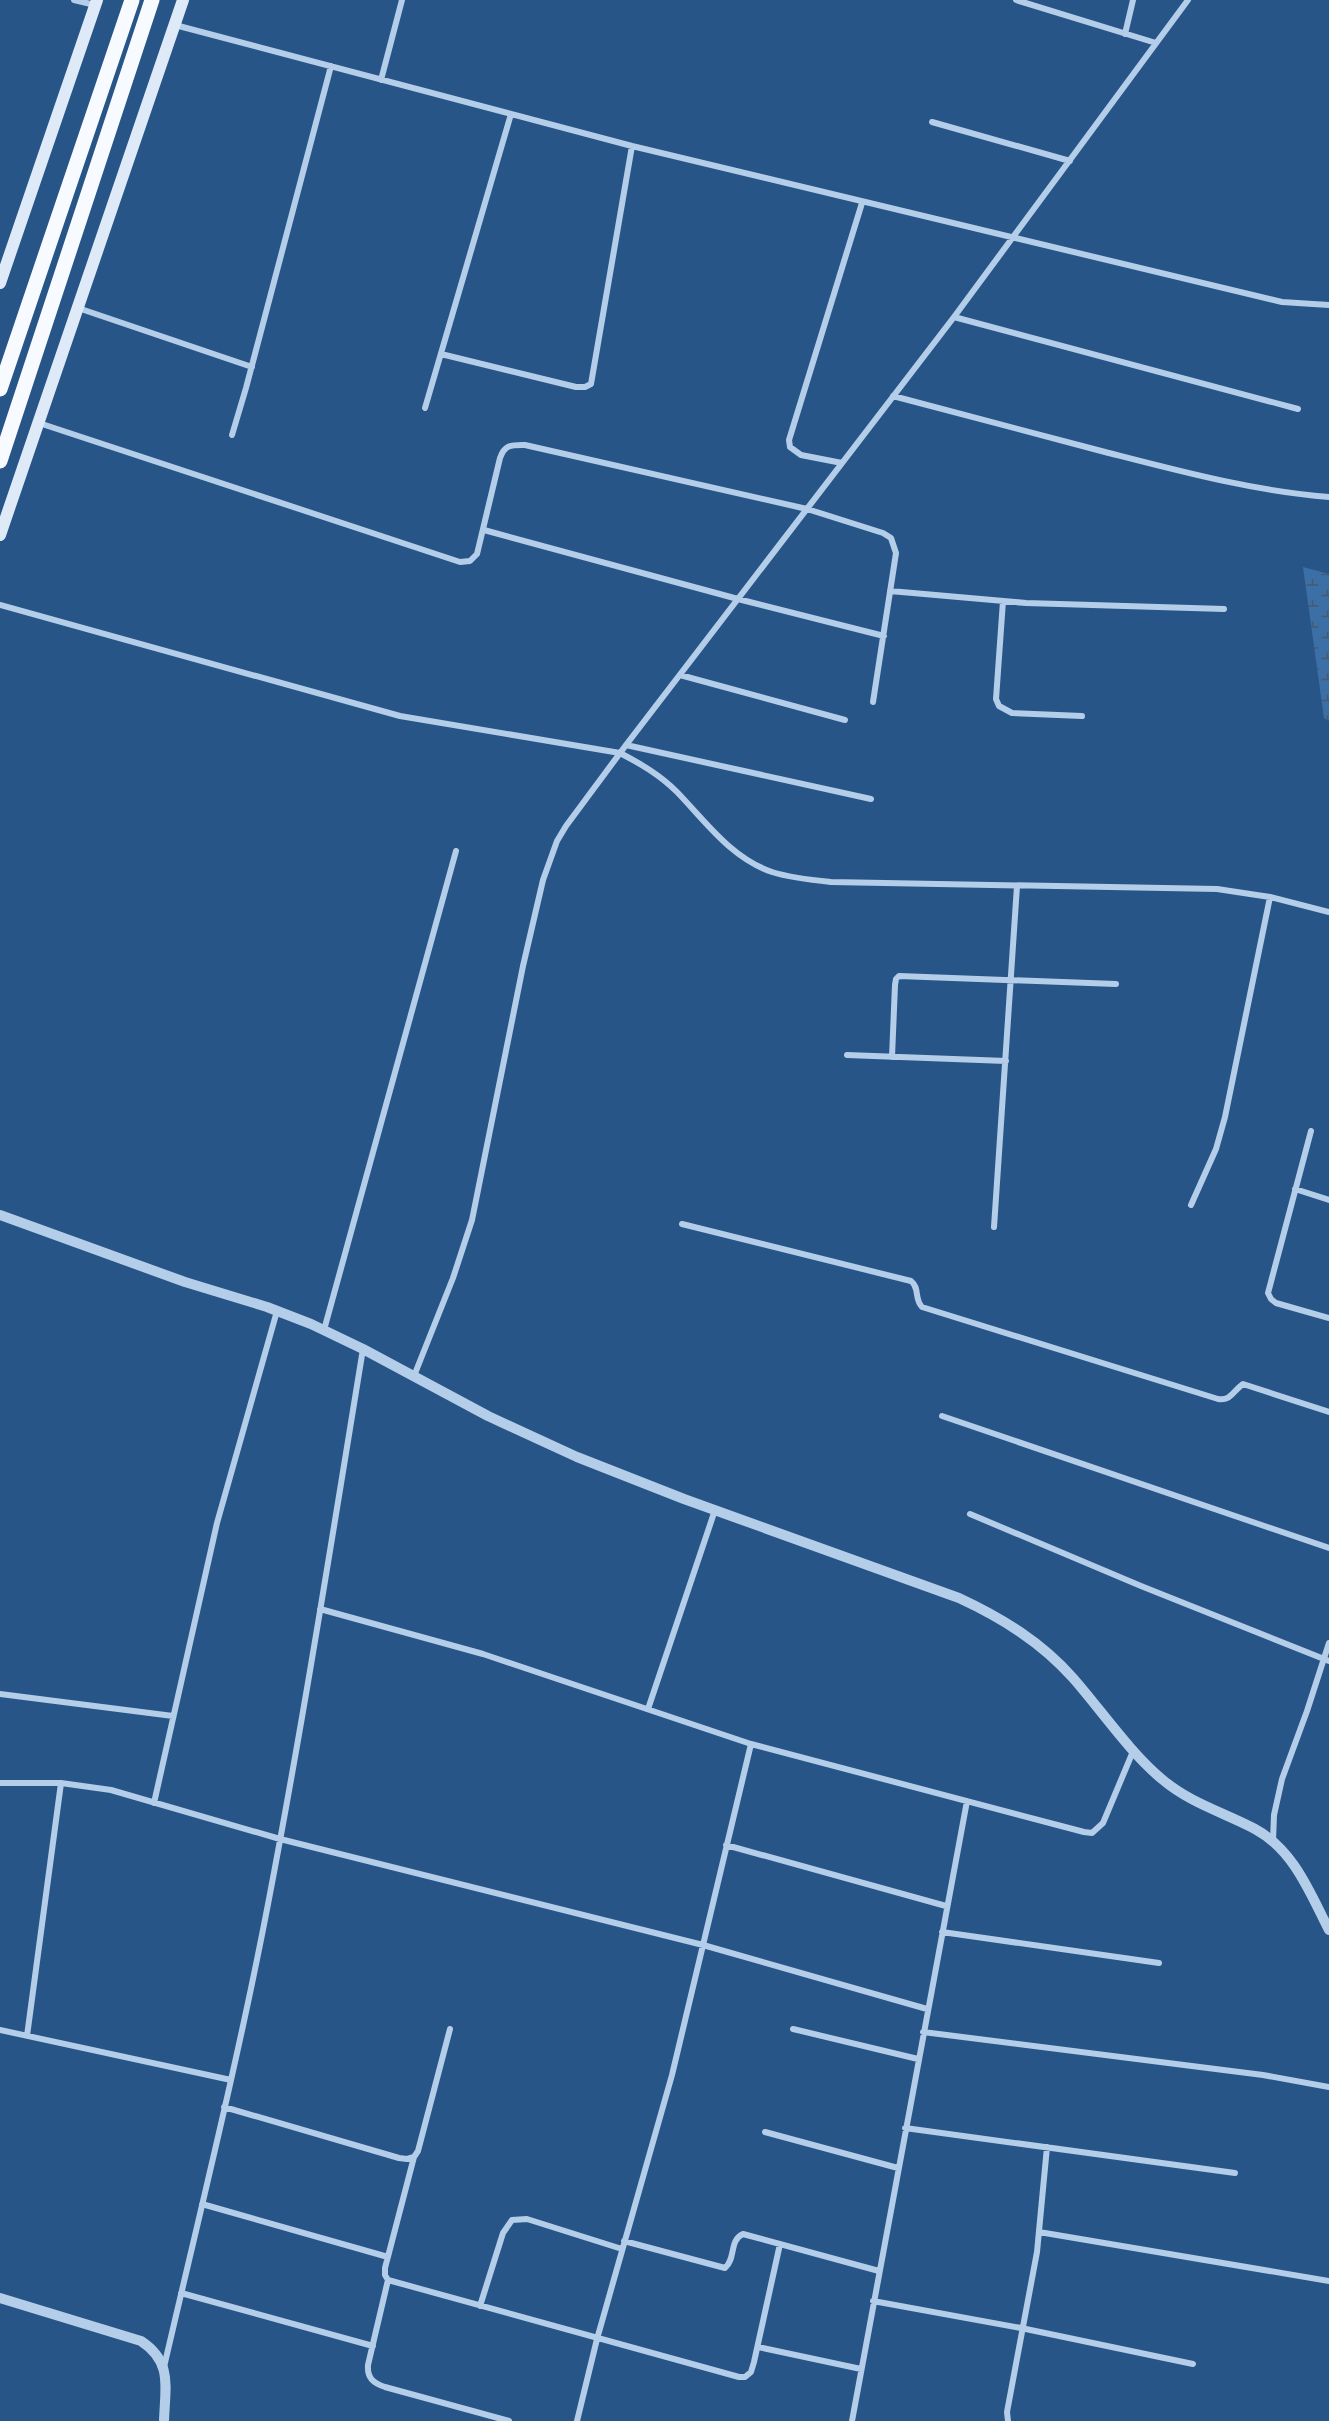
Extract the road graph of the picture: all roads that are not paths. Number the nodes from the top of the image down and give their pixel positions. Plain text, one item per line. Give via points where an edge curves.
1 (74, 0) edge
2 (132, 0) edge
3 (152, 0) edge
4 (183, 0) edge
5 (402, 0) edge
6 (1016, 0) edge
7 (1133, 0) edge
8 (1188, 0) edge
9 (96, 3) edge
10 (174, 25) junction
11 (1125, 34) junction
12 (1156, 43) junction
13 (331, 66) junction
14 (381, 80) junction
15 (511, 114) junction
16 (932, 122) dead end
17 (632, 146) junction
18 (1070, 160) junction
19 (862, 202) junction
20 (1012, 238) junction
21 (0, 284) edge
22 (1329, 305) edge
23 (78, 308) junction
24 (954, 317) junction
25 (441, 354) junction
26 (252, 368) junction
27 (0, 389) edge
28 (893, 396) junction
29 (425, 408) dead end
30 (1298, 409) dead end
31 (39, 423) junction
32 (232, 435) dead end
33 (0, 460) edge
34 (842, 463) junction
35 (1329, 497) edge
36 (807, 509) junction
37 (484, 530) junction
38 (0, 535) edge
39 (890, 591) junction
40 (738, 599) junction
41 (1003, 601) junction
42 (0, 605) edge
43 (1224, 609) dead end
44 (884, 636) junction
45 (680, 675) junction
46 (873, 702) dead end
47 (1083, 716) dead end
48 (845, 720) dead end
49 (626, 745) junction
50 (620, 753) junction
51 (871, 799) dead end
52 (456, 851) dead end
53 (1017, 886) junction
54 (1270, 897) junction
55 (1329, 912) edge
56 (1011, 980) junction
57 (1116, 984) dead end
58 (847, 1055) dead end
59 (892, 1057) junction
60 (1006, 1061) junction
61 (1311, 1131) dead end
62 (1295, 1189) junction
63 (1329, 1200) edge
64 (1191, 1205) dead end
65 (0, 1215) edge
66 (682, 1224) dead end
67 (994, 1227) dead end
68 (277, 1311) junction
69 (1329, 1318) edge
70 (324, 1330) junction
71 (363, 1349) junction
72 (414, 1376) junction
73 (1329, 1412) edge
74 (942, 1416) dead end
75 (715, 1510) junction
76 (970, 1514) dead end
77 (1329, 1548) edge
78 (320, 1609) junction
79 (1329, 1643) edge
80 (1326, 1660) edge
81 (0, 1694) edge
82 (648, 1709) junction
83 (173, 1716) junction
84 (751, 1744) junction
85 (1134, 1749) junction
86 (0, 1783) edge
87 (61, 1783) junction
88 (967, 1801) junction
89 (154, 1803) junction
90 (280, 1839) junction
91 (1273, 1842) junction
92 (726, 1845) junction
93 (946, 1906) junction
94 (1329, 1930) edge
95 (942, 1932) junction
96 (703, 1945) junction
97 (1159, 1963) dead end
98 (927, 2009) junction
99 (450, 2029) dead end
100 (793, 2029) dead end
101 (0, 2030) edge
102 (923, 2032) junction
103 (27, 2036) junction
104 (918, 2059) junction
105 (231, 2080) junction
106 (1329, 2087) edge
107 (224, 2107) junction
108 (905, 2128) junction
109 (765, 2132) dead end
110 (1047, 2147) junction
111 (414, 2157) junction
112 (898, 2168) junction
113 (1235, 2173) dead end
114 (202, 2204) junction
115 (1039, 2232) junction
116 (624, 2241) junction
117 (780, 2244) junction
118 (622, 2249) junction
119 (388, 2257) junction
120 (879, 2271) junction
121 (388, 2280) junction
122 (1329, 2281) edge
123 (182, 2293) junction
124 (0, 2298) edge
125 (873, 2301) junction
126 (480, 2306) junction
127 (1021, 2328) junction
128 (597, 2339) junction
129 (373, 2346) junction
130 (758, 2347) junction
131 (1193, 2364) dead end
132 (164, 2368) junction
133 (861, 2369) junction
134 (479, 2413) junction
135 (164, 2421) edge
136 (477, 2421) edge
137 (509, 2421) edge
138 (577, 2421) edge
139 (852, 2421) edge
140 (1008, 2421) edge

1 - 9 street
2 - 27 main road
3 - 33 main road
4 - 10 main road
5 - 14 street
6 - 11 street
7 - 11 street
8 - 12 street
9 - 21 main road
10 - 13 street
10 - 23 main road
11 - 12 street
12 - 18 street
13 - 14 street
13 - 26 street
14 - 15 street
15 - 17 street
15 - 25 street
16 - 18 street
17 - 19 street
17 - 25 street via 591,384 576,387
18 - 20 street
19 - 20 street
19 - 34 street via 789,440 790,447 801,454
20 - 22 street via 1282,302
20 - 24 street
23 - 26 street
23 - 31 main road
24 - 28 street
24 - 30 street
25 - 29 street
26 - 32 street
28 - 34 street
28 - 35 street via 1155,465 1291,494
31 - 37 street via 460,562 470,561 477,554
31 - 38 main road
34 - 36 street
36 - 37 street via 525,445 510,445 502,450
36 - 39 street via 891,538 896,553
36 - 40 street
37 - 40 street
39 - 41 street
39 - 44 street
40 - 44 street
40 - 45 street
41 - 43 street
41 - 47 street via 996,699 999,705 1012,713
42 - 50 street via 400,716
44 - 46 street
45 - 48 street
45 - 49 street
49 - 50 street
49 - 51 street
50 - 53 street via 661,778 725,844 770,871 797,879 831,882
50 - 72 street via 566,826 550,857 523,966 472,1220
52 - 70 street
53 - 54 street via 1216,890
53 - 56 street
54 - 55 street
54 - 64 street via 1226,1117
56 - 57 street
56 - 59 street via 899,976 895,985
56 - 60 street
58 - 59 street
59 - 60 street
60 - 67 street
61 - 62 street
62 - 63 street
62 - 69 street via 1268,1293 1276,1303
65 - 68 street
66 - 73 street via 911,1281 922,1307 1218,1399 1231,1397 1243,1384
68 - 70 street
68 - 83 street via 217,1523
70 - 71 street
71 - 72 street
71 - 78 street
72 - 75 street via 533,1438
74 - 77 street
75 - 82 street
75 - 85 street via 989,1612 1045,1650
76 - 80 street
78 - 82 street via 483,1654
78 - 90 street
79 - 80 street
80 - 91 street via 1281,1779
81 - 83 street
82 - 84 street
83 - 89 street
84 - 88 street
84 - 92 street
85 - 88 street via 1103,1823 1092,1833
85 - 91 street via 1171,1786
86 - 87 street
87 - 89 street via 111,1790
87 - 103 street
88 - 93 street
89 - 90 street
90 - 96 street
90 - 105 street
91 - 94 street via 1294,1865
92 - 93 street
92 - 96 street
93 - 95 street
95 - 97 street
95 - 98 street
96 - 98 street
96 - 116 street via 672,2075
98 - 102 street
99 - 111 street
100 - 104 street
101 - 103 street
102 - 104 street
102 - 106 street via 1263,2075
103 - 105 street
104 - 108 street
105 - 107 street
107 - 111 street via 399,2158
107 - 114 street
108 - 110 street
108 - 112 street
109 - 112 street
110 - 113 street
110 - 115 street
111 - 119 street
112 - 120 street
114 - 119 street
114 - 123 street
115 - 122 street
115 - 127 street
116 - 117 street via 725,2268 730,2264 738,2236
116 - 118 street
117 - 120 street
117 - 130 street
118 - 126 street via 527,2219 512,2220 503,2233
118 - 128 street
119 - 121 street
120 - 125 street
121 - 126 street
121 - 129 street
123 - 129 street
123 - 132 street
124 - 132 street via 141,2341 156,2351
125 - 127 street
125 - 133 street
126 - 128 street
127 - 131 street
127 - 140 street
128 - 130 street via 739,2377 751,2372
128 - 138 street
129 - 134 street via 368,2373 376,2384
130 - 133 street
132 - 135 street
133 - 139 street
134 - 136 street
134 - 137 street

